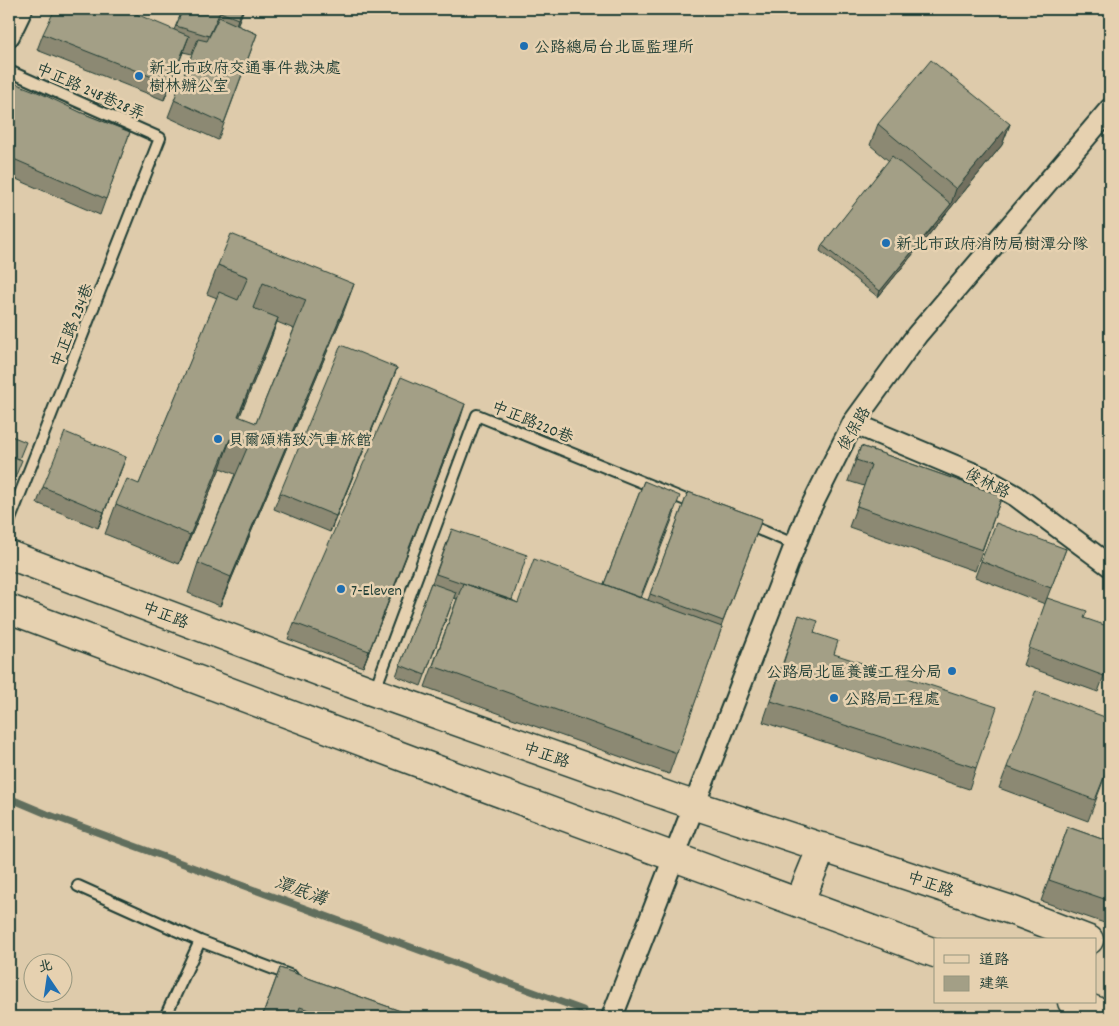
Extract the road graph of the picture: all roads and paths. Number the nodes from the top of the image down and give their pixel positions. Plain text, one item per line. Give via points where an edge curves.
1 (22, 9) edge
2 (9, 36) edge
3 (9, 70) edge
4 (1110, 109) edge
5 (160, 138) joint
6 (853, 423) junction
7 (712, 510) edge
8 (739, 521) edge
9 (9, 522) edge
10 (796, 544) junction
11 (9, 555) edge
12 (1110, 566) edge
13 (9, 609) edge
14 (374, 692) junction
15 (695, 806) junction
16 (822, 846) junction
17 (674, 856) junction
18 (78, 886) dead end
19 (799, 903) junction
20 (1084, 938) edge
21 (200, 941) junction
22 (1096, 942) edge
23 (1110, 948) edge
24 (934, 953) edge
25 (301, 979) edge
26 (1077, 1004) edge
27 (1110, 1016) edge
28 (165, 1017) edge
29 (612, 1017) edge

1 - 2 street
3 - 5 lane, 中正路 248巷28弄
4 - 6 street, 俊保路 via 917,335
5 - 9 lane, 中正路 234巷
6 - 10 street, 俊保路 via 823,479
6 - 12 street, 俊林路 via 984,478 1016,496
7 - 14 lane, 中正路220巷 via 477,415
8 - 10 lane
10 - 15 street, 俊保路
11 - 14 main road, 中正路
13 - 17 main road
14 - 15 main road, 中正路
15 - 16 main road, 中正路
15 - 17 street, 俊保路
16 - 19 main road
16 - 20 main road, 中正路
17 - 19 main road
17 - 29 street, 俊保路
18 - 21 lane
19 - 24 main road
21 - 25 lane
21 - 28 lane
22 - 23 main road
26 - 27 main road

